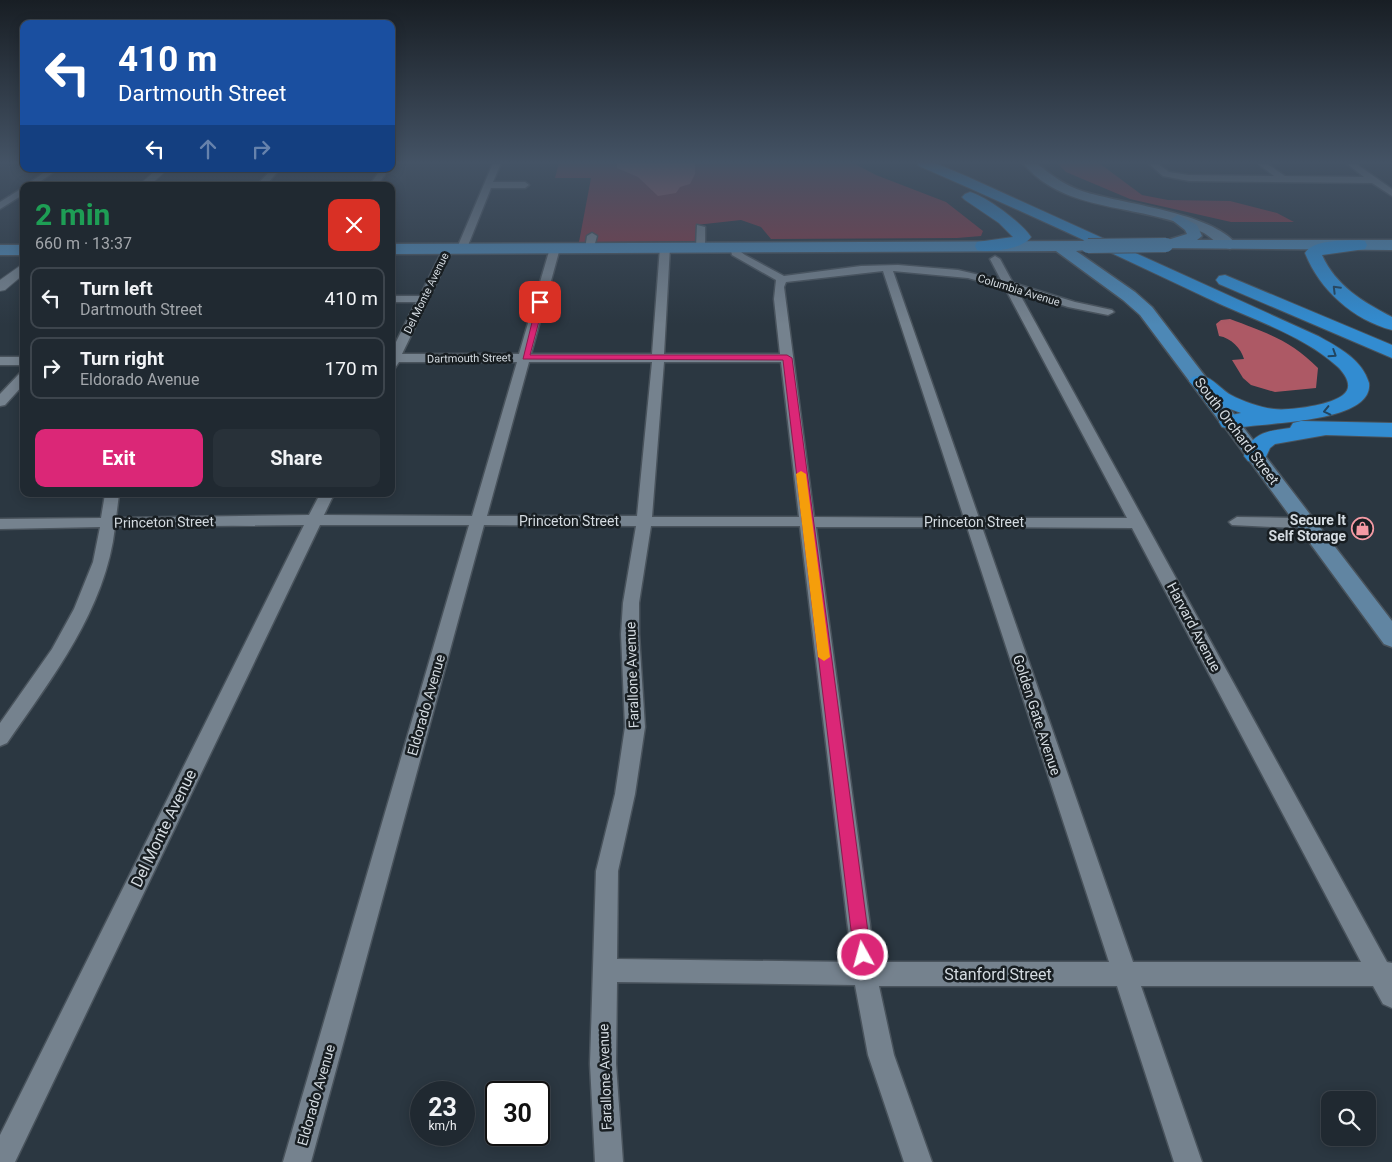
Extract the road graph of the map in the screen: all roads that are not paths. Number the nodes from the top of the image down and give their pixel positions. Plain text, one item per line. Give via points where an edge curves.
1 (471, 217) edge
2 (1001, 217) edge
3 (1040, 217) edge
4 (1091, 217) edge
5 (1098, 217) edge
6 (1171, 217) edge
7 (1178, 219) junction
8 (700, 227) dead end
9 (1204, 229) junction
10 (1087, 239) junction
11 (1230, 245) junction
12 (1284, 245) junction
13 (1359, 245) junction
14 (1392, 245) edge
15 (735, 246) junction
16 (983, 246) junction
17 (1059, 246) junction
18 (1126, 246) junction
19 (665, 247) junction
20 (701, 247) junction
21 (556, 248) junction
22 (1175, 248) junction
23 (395, 249) edge
24 (455, 249) junction
25 (0, 250) edge
26 (20, 250) edge
27 (995, 258) dead end
28 (887, 268) junction
29 (20, 270) edge
30 (1097, 272) junction
31 (782, 279) junction
32 (1011, 286) junction
33 (0, 287) edge
34 (395, 299) edge
35 (424, 299) junction
36 (1108, 312) dead end
37 (1392, 324) edge
38 (1392, 352) edge
39 (395, 355) edge
40 (526, 357) junction
41 (658, 358) junction
42 (787, 358) junction
43 (0, 361) edge
44 (20, 361) edge
45 (395, 361) edge
46 (1392, 363) edge
47 (20, 380) edge
48 (1200, 381) junction
49 (0, 402) edge
50 (1288, 414) junction
51 (1226, 416) junction
52 (1392, 425) edge
53 (1340, 428) junction
54 (1392, 430) edge
55 (1256, 456) junction
56 (112, 497) edge
57 (326, 497) edge
58 (314, 520) junction
59 (479, 520) junction
60 (642, 521) junction
61 (108, 522) junction
62 (807, 522) junction
63 (973, 522) junction
64 (1237, 522) dead end
65 (1139, 523) junction
66 (1294, 523) junction
67 (0, 524) edge
68 (1315, 537) junction
69 (1392, 638) edge
70 (0, 738) edge
71 (604, 970) junction
72 (865, 974) junction
73 (1124, 974) junction
74 (1386, 974) edge
75 (1392, 996) edge
76 (0, 1162) edge
77 (297, 1162) edge
78 (608, 1162) edge
79 (918, 1162) edge
80 (1188, 1162) edge

1 - 24 street, Del Monte Avenue
2 - 16 highway via 1023,237 1019,242
3 - 10 highway
4 - 22 highway
5 - 22 highway
6 - 7 main road
7 - 9 main road
7 - 22 main road via 1192,228 1195,236
8 - 20 street
9 - 11 main road
9 - 12 main road
10 - 17 main road
10 - 18 main road, bridge
10 - 46 highway via 1197,278
10 -> 50 highway via 1312,342 1341,359 1354,372 1359,388 1349,402 1329,411
11 - 12 main road
11 - 22 main road
12 - 13 main road
13 - 14 main road
37 -> 13 highway via 1340,294 1324,277 1313,253 1324,248
15 - 16 main road
15 - 20 main road
15 - 31 street via 736,253
16 - 17 main road
17 - 30 main road, South Orchard Street
18 - 22 main road, bridge
18 - 30 main road, bridge via 1103,252 1096,258
19 - 20 main road
19 - 21 main road via 590,242
19 - 41 street, Farallone Avenue
21 - 24 main road
21 - 40 street, Eldorado Avenue
22 - 38 highway
23 - 24 main road
24 - 35 street, Del Monte Avenue
25 - 26 main road
27 - 32 street, Harvard Avenue
28 - 31 street, Columbia Avenue
28 - 32 street, Columbia Avenue via 944,272
28 - 63 street, Golden Gate Avenue
29 - 33 street
30 - 48 main road, South Orchard Street via 1146,311
31 - 42 street via 779,299
32 - 36 street, Columbia Avenue via 1062,303
32 - 65 street, Harvard Avenue
34 - 35 street
35 - 39 street, Del Monte Avenue
40 - 41 street, Dartmouth Street
40 - 45 street, Dartmouth Street
40 - 59 street, Eldorado Avenue
41 - 42 street, Dartmouth Street
41 - 60 street, Farallone Avenue
42 - 62 street
43 - 44 street
47 - 49 street
48 - 50 highway via 1218,397 1235,405 1257,412
48 - 51 main road, South Orchard Street
50 - 51 highway
51 - 53 highway via 1256,427
51 - 55 main road, South Orchard Street
51 - 66 main road via 1214,416
52 - 53 highway
53 - 54 highway
53 - 55 highway via 1276,435 1263,441
55 - 68 main road, South Orchard Street
56 - 61 street
57 - 58 street, Del Monte Avenue
58 - 59 street, Princeton Street
58 - 61 street, Princeton Street
58 - 76 street, Del Monte Avenue
59 - 60 street, Princeton Street
59 - 77 street, Eldorado Avenue
60 - 62 street, Princeton Street
60 - 71 street, Farallone Avenue via 631,603 635,727 625,794 607,871
61 - 67 street, Princeton Street
61 - 70 street via 102,560 79,618 54,661
62 - 63 street, Princeton Street
62 - 72 street
63 - 65 street, Princeton Street
63 - 73 street, Golden Gate Avenue
64 - 66 street
65 - 74 street, Harvard Avenue
66 - 68 main road
68 - 69 main road, South Orchard Street
71 - 72 street, Stanford Street
71 - 78 street, Farallone Avenue via 603,1064
72 - 73 street, Stanford Street
72 - 79 street via 882,1055
73 - 74 street, Stanford Street
73 - 80 street, Golden Gate Avenue
74 - 75 street, Harvard Avenue

